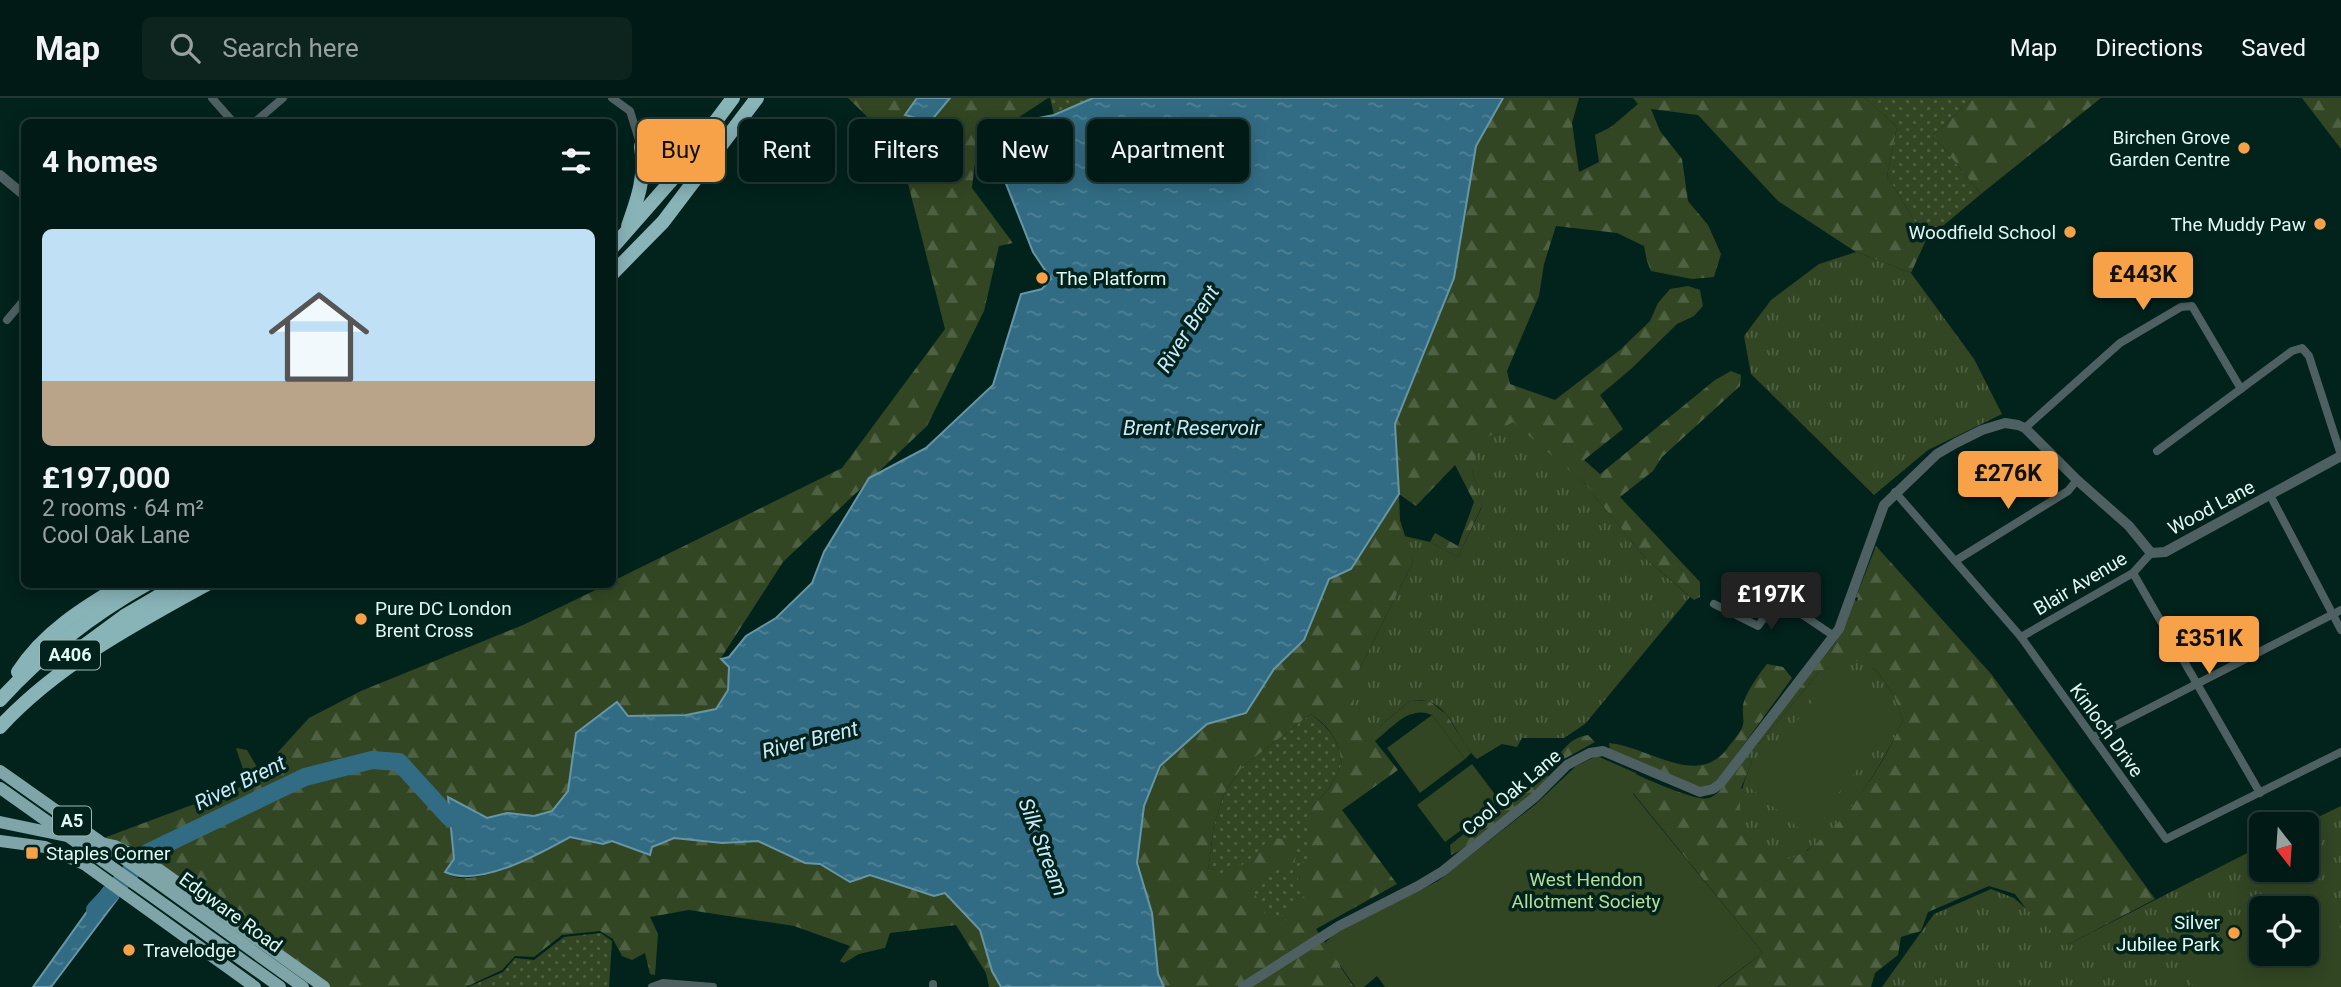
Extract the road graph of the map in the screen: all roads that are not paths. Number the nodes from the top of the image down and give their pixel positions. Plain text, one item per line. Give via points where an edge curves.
1 (212, 98) edge
2 (283, 98) edge
3 (612, 98) edge
4 (733, 98) edge
5 (757, 98) edge
6 (230, 119) edge
7 (258, 119) edge
8 (718, 119) edge
9 (637, 134) edge
10 (0, 175) edge
11 (642, 182) edge
12 (669, 182) edge
13 (21, 192) edge
14 (625, 235) junction
15 (616, 244) edge
16 (616, 270) edge
17 (21, 304) edge
18 (7, 320) dead end
19 (2241, 389) junction
20 (2025, 428) junction
21 (2157, 450) dead end
22 (2341, 455) edge
23 (2077, 481) junction
24 (1895, 492) junction
25 (2270, 495) junction
26 (2151, 553) junction
27 (1955, 561) junction
28 (2133, 573) junction
29 (117, 588) edge
30 (141, 588) edge
31 (172, 588) edge
32 (200, 588) edge
33 (1714, 604) dead end
34 (2337, 612) edge
35 (2341, 630) edge
36 (1834, 636) junction
37 (2021, 637) junction
38 (2197, 683) junction
39 (0, 700) edge
40 (0, 725) edge
41 (2093, 737) junction
42 (2341, 752) edge
43 (0, 771) edge
44 (0, 788) edge
45 (2260, 793) junction
46 (0, 822) edge
47 (0, 841) edge
48 (147, 868) junction
49 (255, 987) edge
50 (280, 987) edge
51 (303, 987) edge
52 (324, 987) edge
53 (652, 987) edge
54 (713, 987) edge
55 (1243, 987) edge

1 - 6 street
2 - 7 street
3 - 9 street via 629,111
4 - 8 highway
5 - 16 highway via 663,222
10 - 13 street
11 - 14 highway
12 - 14 highway
14 - 15 highway
17 - 18 street
19 - 20 street via 2192,306 2181,307 2120,343
19 - 21 street
19 - 22 street via 2302,348 2309,356
20 - 23 street, Wood Lane
20 - 24 street, Cool Oak Lane via 1997,425 1956,443
22 - 25 street, Wood Lane
23 - 26 street, Wood Lane via 2129,526
23 - 27 street
24 - 27 street, Kinloch Drive
24 - 36 street, Cool Oak Lane via 1884,505
25 - 26 street, Wood Lane via 2165,552
25 - 34 street
26 - 28 street, Blair Avenue
27 - 37 street, Kinloch Drive
28 - 37 street, Blair Avenue
28 - 38 street
29 - 39 highway, A406 via 51,634 23,664
30 - 39 highway, A406 via 72,634
31 - 40 highway, A406 via 71,655
32 - 40 highway, A406 via 69,668
33 - 36 street via 1758,626 1774,604 1782,601
34 - 35 street
34 - 38 street
36 - 55 street, Cool Oak Lane via 1713,789 1700,792 1602,751 1590,753 1567,765 1535,797 1443,871 1339,926
37 - 41 street, Kinloch Drive
38 - 41 street
38 - 45 street
41 - 45 street, Kinloch Drive via 2166,839
42 - 45 street, Kinloch Drive
43 - 48 main road, Edgware Road / A5, bridge
44 - 50 main road, Edgware Road / A5, bridge
46 - 48 main road via 115,846 132,853
47 - 49 main road via 28,843 85,864
48 - 51 main road, Edgware Road / A5
48 - 52 main road
53 - 54 street via 663,983

